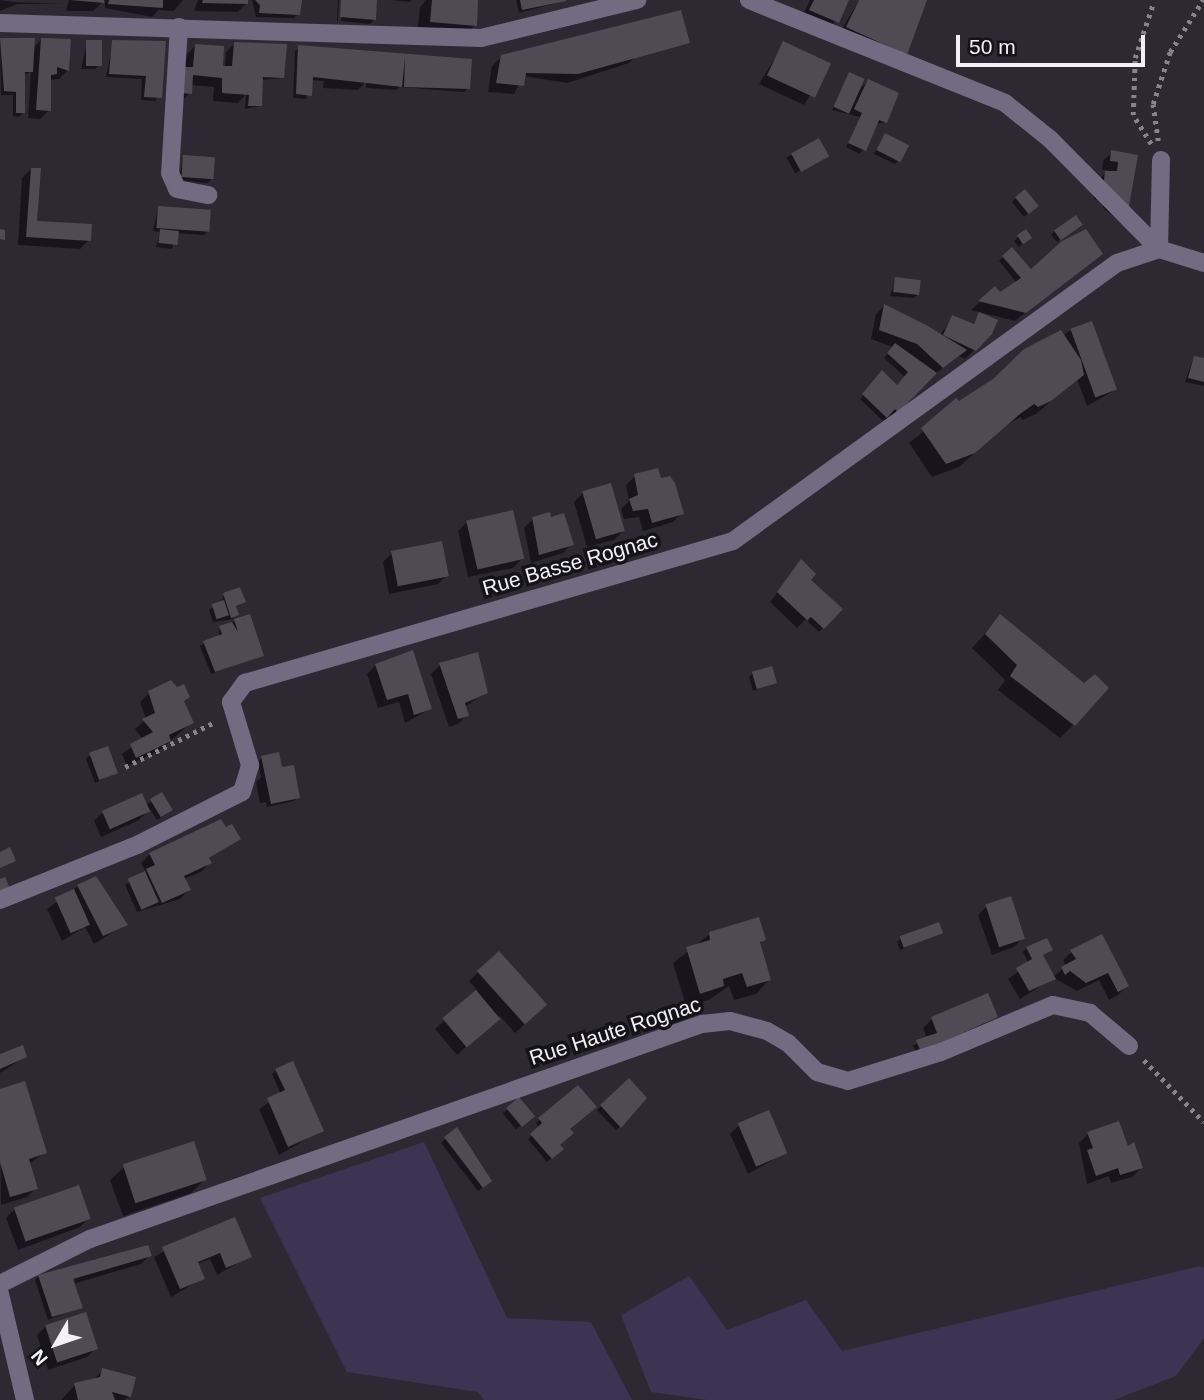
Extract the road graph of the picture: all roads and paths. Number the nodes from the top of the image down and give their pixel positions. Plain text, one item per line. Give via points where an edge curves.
1 (637, 0) edge
2 (749, 0) edge
3 (1203, 0) edge
4 (1153, 4) dead end
5 (0, 23) edge
6 (179, 27) junction
7 (1161, 160) junction
8 (208, 195) dead end
9 (1160, 249) junction
10 (1204, 263) edge
11 (234, 713) junction
12 (125, 767) dead end
13 (0, 900) edge
14 (1129, 1046) joint
15 (1204, 1122) edge
16 (0, 1284) edge
17 (0, 1294) edge
18 (25, 1400) edge

1 - 6 street via 481,38
2 - 9 street via 1005,103 1050,139
3 - 7 path via 1170,52 1153,104
4 - 7 path via 1135,58 1133,115
5 - 6 street
6 - 8 street via 170,173 177,189
7 - 9 street
9 - 10 street
9 - 11 street, Rue Basse Rognac via 1117,263 733,541 245,683 231,702
11 - 12 path
11 - 13 street via 250,765 242,792 139,845
14 - 15 path
14 - 16 street, Rue Haute Rognac via 1090,1013 1053,1005 941,1052 848,1080 817,1072 788,1043 767,1031 730,1021 702,1024 90,1239
17 - 18 street

